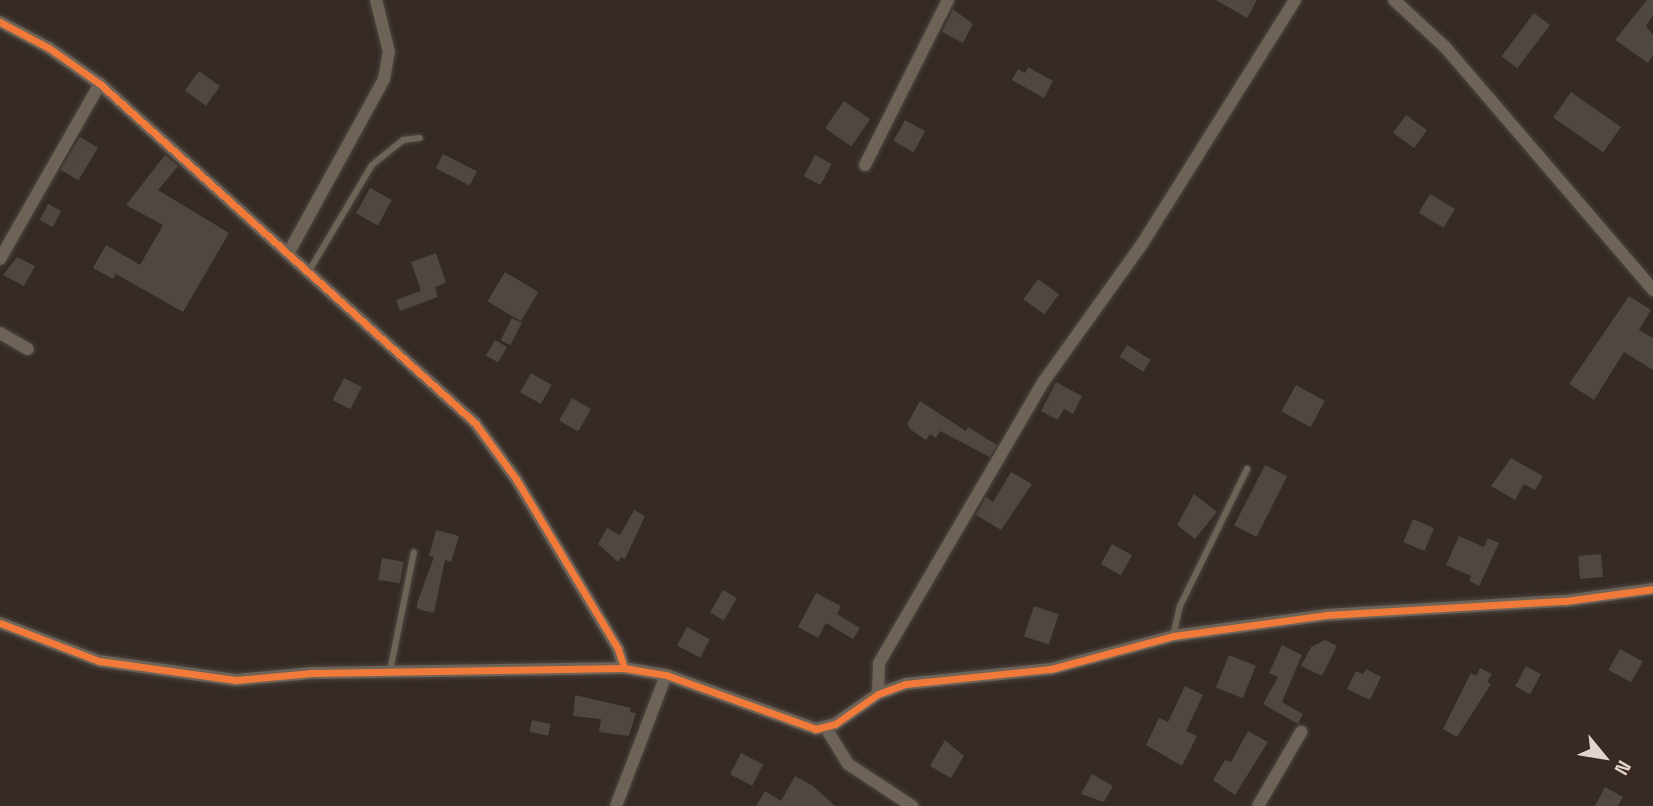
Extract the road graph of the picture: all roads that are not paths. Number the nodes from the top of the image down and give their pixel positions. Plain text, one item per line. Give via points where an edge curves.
1 (376, 0) edge
2 (948, 0) edge
3 (1295, 0) edge
4 (1394, 0) edge
5 (0, 22) edge
6 (100, 84) junction
7 (420, 138) dead end
8 (865, 165) dead end
9 (289, 253) junction
10 (0, 259) edge
11 (309, 271) junction
12 (1653, 290) edge
13 (0, 333) edge
14 (27, 349) dead end
15 (1247, 469) dead end
16 (414, 552) dead end
17 (1653, 589) edge
18 (0, 623) edge
19 (1173, 636) junction
20 (624, 668) junction
21 (390, 671) junction
22 (666, 675) junction
23 (878, 694) junction
24 (826, 727) junction
25 (1301, 732) dead end
26 (616, 806) edge
27 (912, 806) edge
28 (1258, 806) edge

1 - 9 street via 388,43 384,79
2 - 8 street
3 - 23 street via 1142,244 1044,381 879,663
4 - 12 street via 1446,47
5 - 6 street via 49,48
6 - 9 street
6 - 10 street
7 - 11 lane via 403,140 372,165
9 - 11 street
11 - 20 street via 475,423 495,447 618,649
13 - 14 street
15 - 19 lane via 1180,606
16 - 21 lane
17 - 19 street via 1565,601 1326,615
18 - 21 street via 72,653 128,667 236,680
19 - 23 street via 1051,669 916,681
20 - 21 street
20 - 22 street
22 - 24 street via 816,729
22 - 26 street
23 - 24 street
24 - 27 street via 848,764
25 - 28 street

